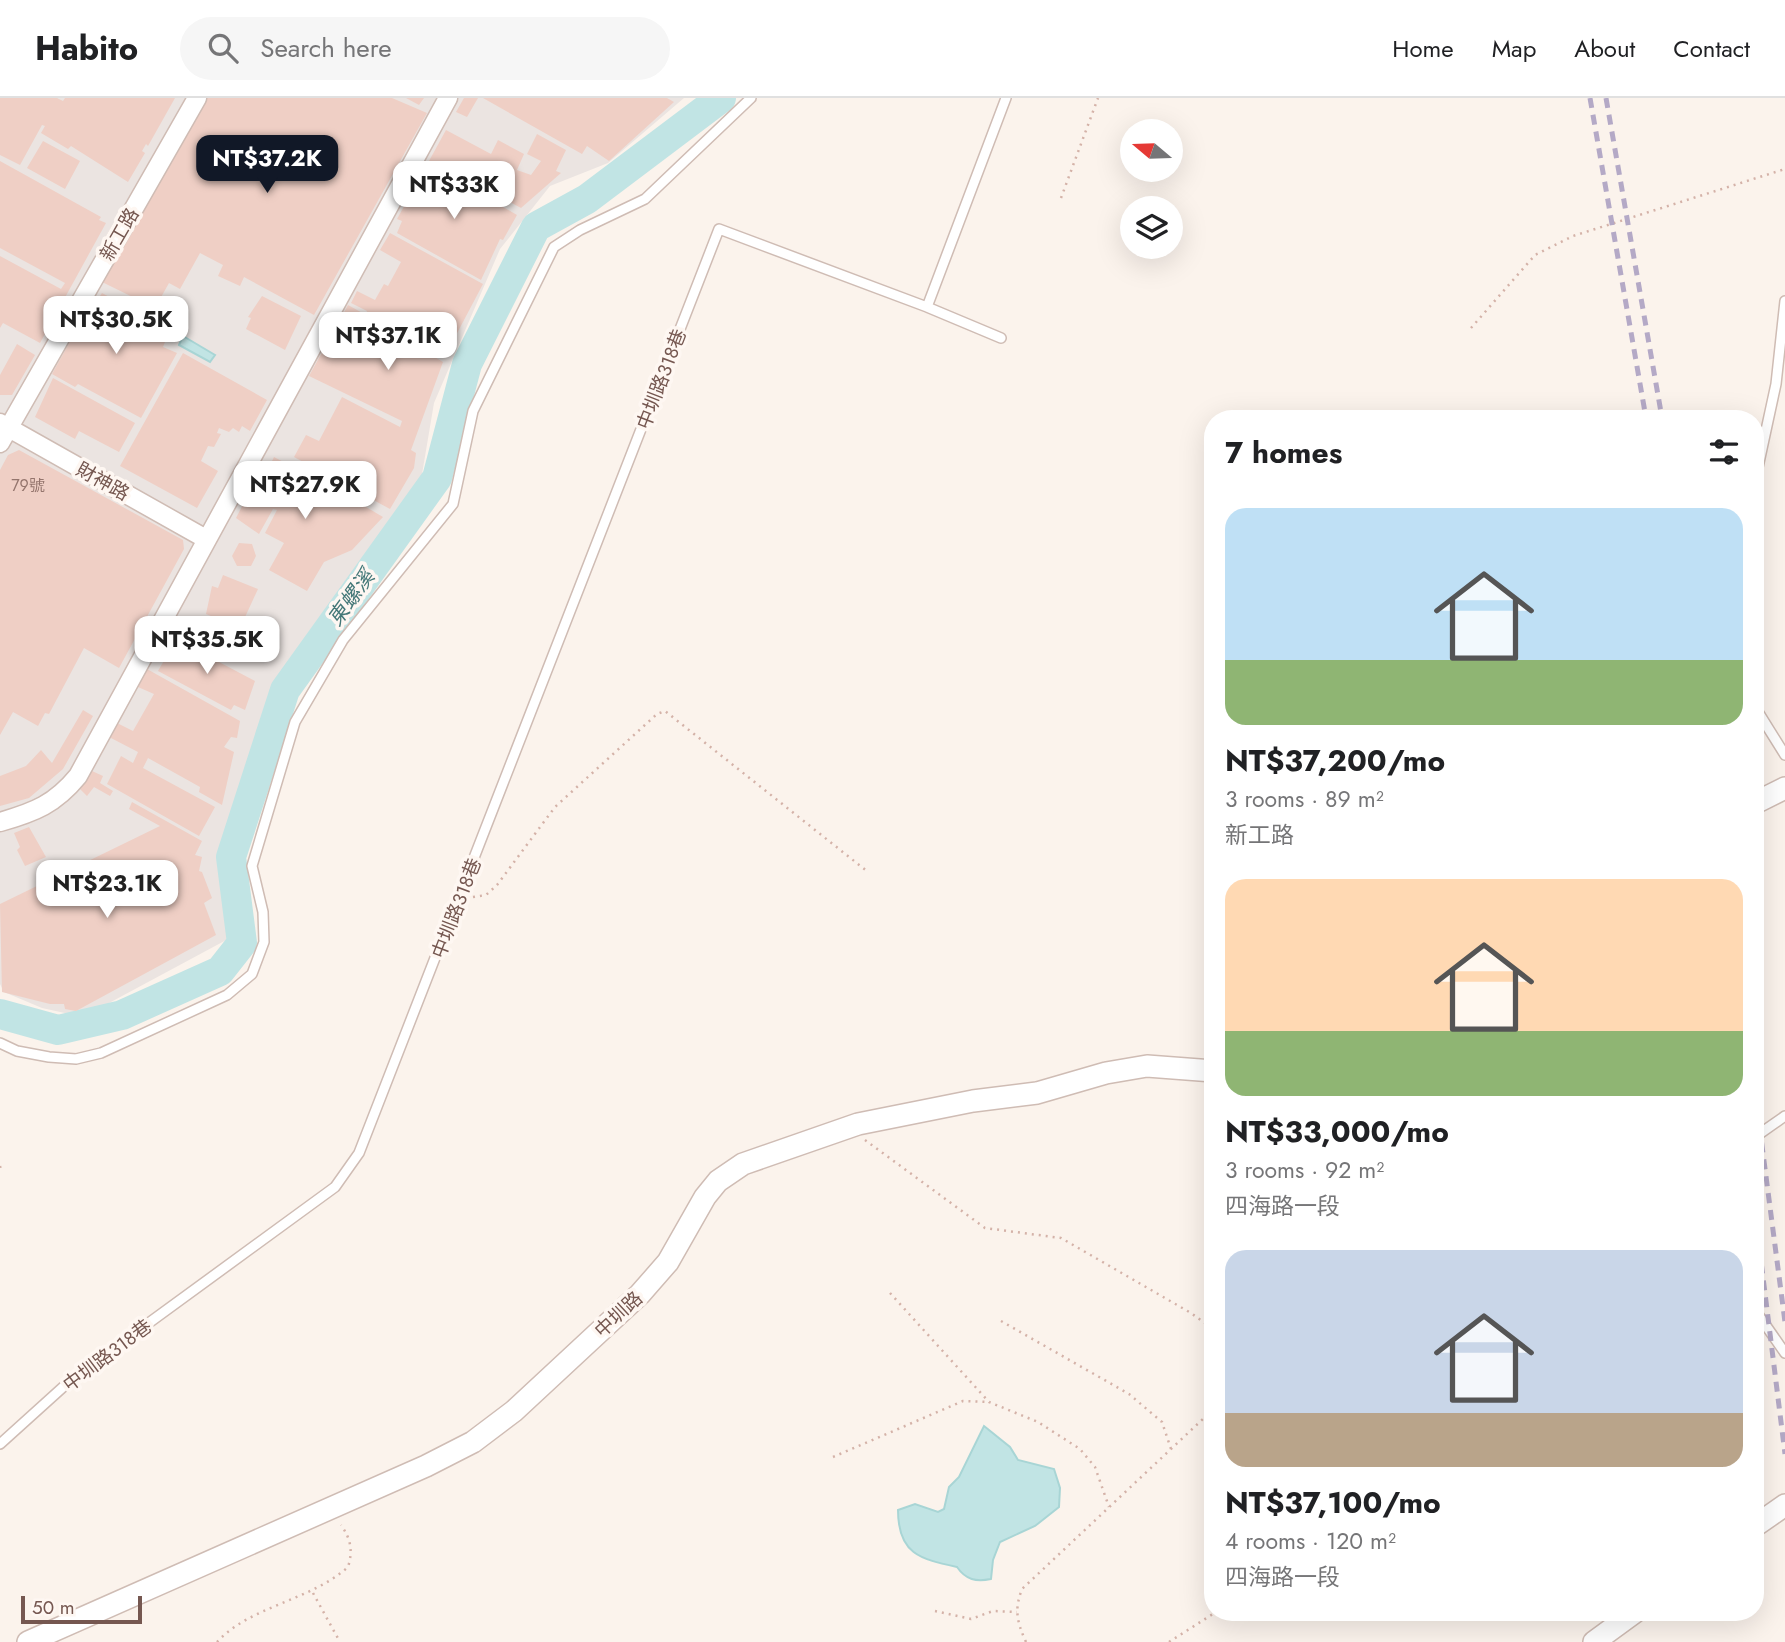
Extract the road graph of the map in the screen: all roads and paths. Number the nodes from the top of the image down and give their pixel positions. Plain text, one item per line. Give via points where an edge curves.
1 (197, 98) edge
2 (449, 98) edge
3 (751, 98) edge
4 (1006, 98) edge
5 (1098, 98) edge
6 (1785, 169) edge
7 (1061, 198) dead end
8 (1785, 301) edge
9 (927, 307) junction
10 (1471, 328) dead end
11 (1001, 338) dead end
12 (3, 431) edge
13 (1764, 439) edge
14 (206, 539) junction
15 (1764, 721) edge
16 (1785, 755) edge
17 (1785, 788) edge
18 (1764, 798) edge
19 (0, 822) edge
20 (868, 873) dead end
21 (460, 897) junction
22 (0, 1043) edge
23 (1204, 1070) edge
24 (1785, 1116) edge
25 (858, 1124) junction
26 (1764, 1129) edge
27 (890, 1293) dead end
28 (1001, 1321) dead end
29 (1204, 1322) edge
30 (1764, 1323) edge
31 (1785, 1353) edge
32 (989, 1402) junction
33 (1204, 1418) edge
34 (0, 1444) edge
35 (1171, 1449) junction
36 (832, 1457) dead end
37 (1785, 1505) edge
38 (1109, 1507) junction
39 (328, 1509) junction
40 (1764, 1520) edge
41 (312, 1592) junction
42 (935, 1611) dead end
43 (1017, 1612) junction
44 (1204, 1620) edge
45 (1623, 1621) edge
46 (28, 1642) edge
47 (217, 1642) edge
48 (340, 1642) edge
49 (1026, 1642) edge
50 (1169, 1642) edge
51 (1594, 1642) edge

1 - 12 street, 新工路
2 - 14 street
3 - 22 lane via 645,199 554,247 473,411 453,505 343,640 295,722 252,866 263,912 264,942 252,974 227,995 101,1053 76,1059 49,1057
4 - 9 lane
5 - 7 path
6 - 10 path via 1573,236 1535,255
8 - 13 lane via 1776,384
9 - 11 lane
9 - 21 lane, 中圳路318巷 via 719,229
12 - 14 street, 財神路
14 - 19 street via 78,776 61,797
15 - 16 lane
17 - 18 street
20 - 21 path via 665,711 555,807 486,895
21 - 34 lane, 中圳路318巷 via 378,1109 359,1153 335,1187 72,1379
23 - 25 street, 中圳路 via 1147,1066 1037,1093
24 - 26 lane
25 - 29 path via 866,1143 985,1228 1061,1238
25 - 39 street, 中圳路 via 729,1172 705,1197 668,1262 640,1294 514,1411 473,1442
27 - 32 path
28 - 35 path via 1129,1394 1162,1422
30 - 31 lane
32 - 36 path via 963,1401
32 - 38 path via 1038,1422 1080,1449 1095,1467
33 - 35 path
35 - 38 path
37 - 40 street
38 - 43 path via 1022,1589
39 - 41 path via 348,1535 351,1558 348,1567
39 - 46 street, 中圳路
41 - 47 path via 237,1625
41 - 48 path
42 - 43 path via 971,1619 993,1611
43 - 49 path
44 - 50 path
45 - 51 street

